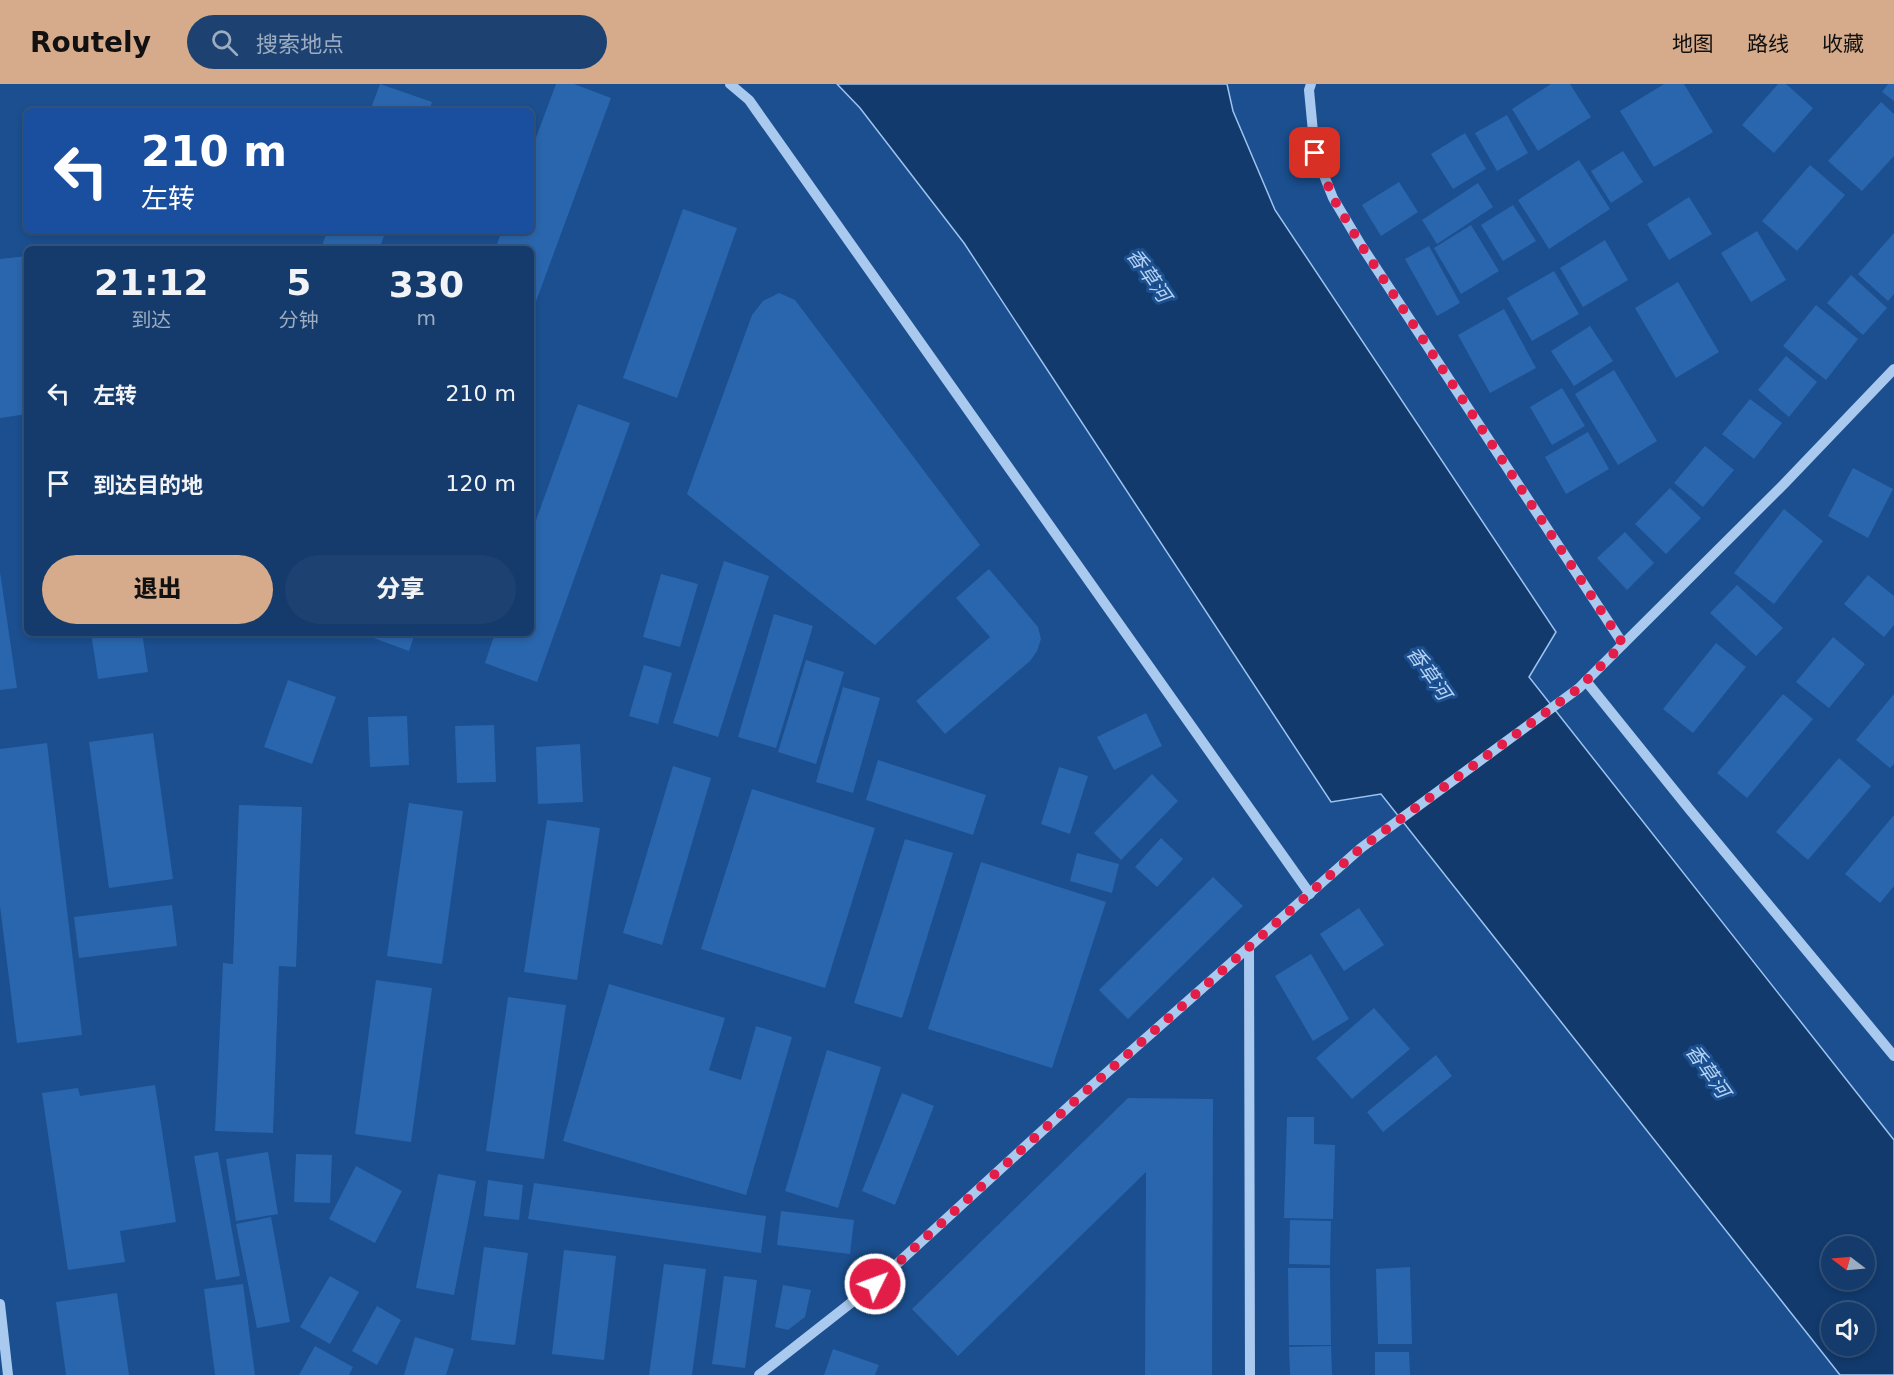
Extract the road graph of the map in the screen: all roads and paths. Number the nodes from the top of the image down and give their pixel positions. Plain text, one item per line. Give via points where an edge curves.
1 (730, 84) edge
2 (1311, 84) edge
3 (1894, 369) edge
4 (1623, 644) junction
5 (1583, 684) junction
6 (1310, 894) junction
7 (1248, 948) junction
8 (1894, 1056) edge
9 (0, 1304) edge
10 (8, 1375) edge
11 (759, 1375) edge
12 (1250, 1375) edge

1 - 6 street via 749,100
2 - 4 street via 1315,153 1333,198
3 - 4 street
4 - 5 street
5 - 6 street via 1361,848
5 - 8 street
6 - 7 street
7 - 11 street via 875,1284
7 - 12 street
9 - 10 street

